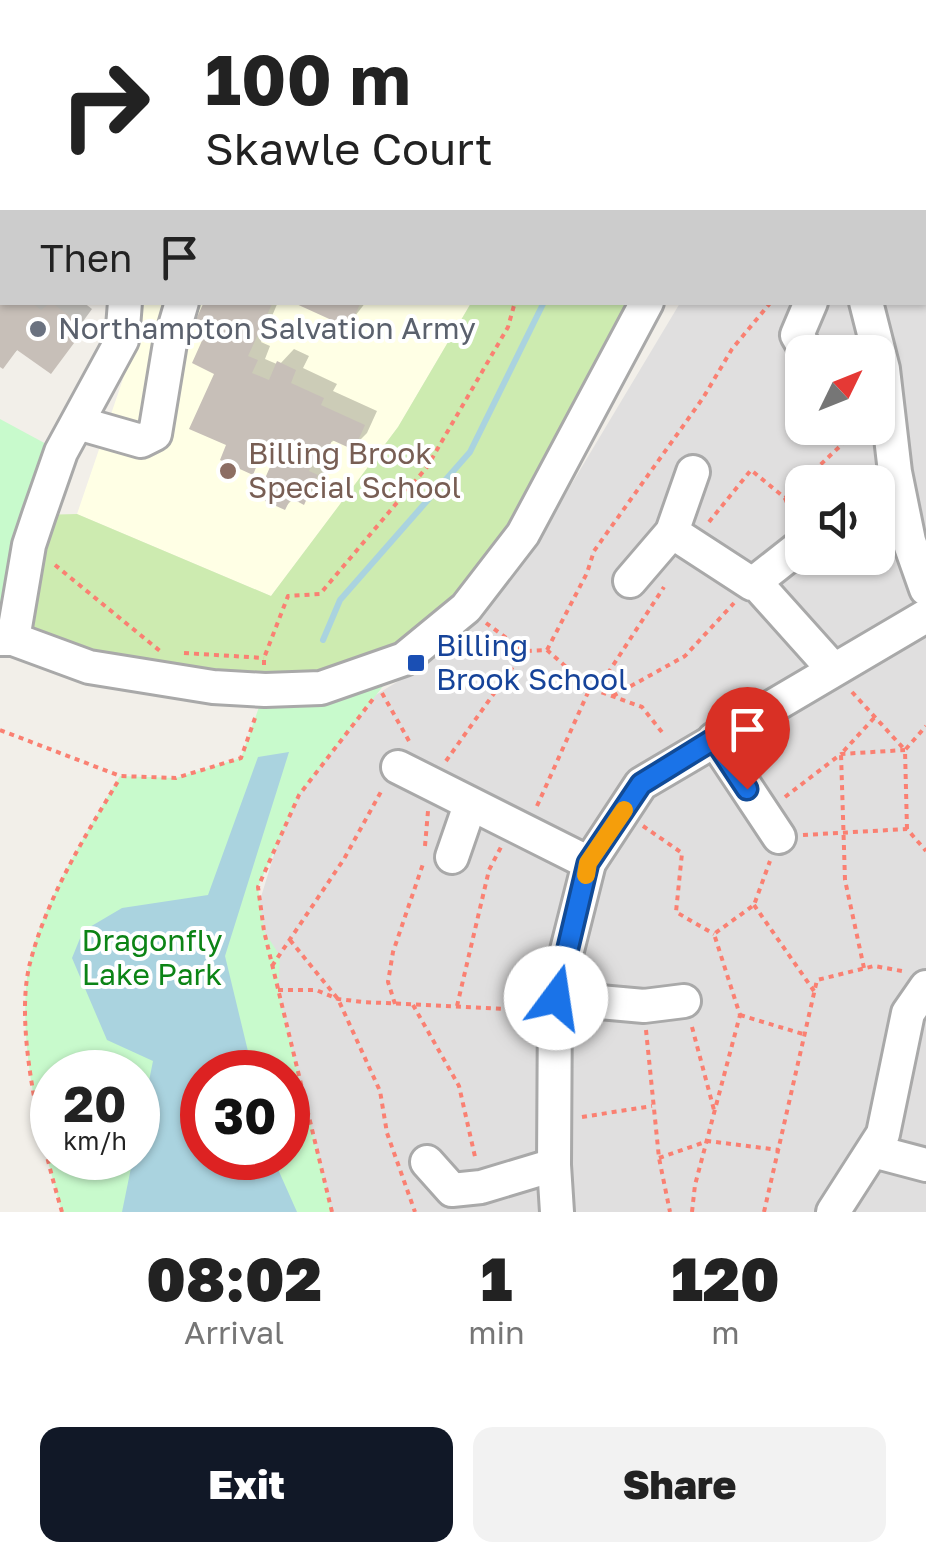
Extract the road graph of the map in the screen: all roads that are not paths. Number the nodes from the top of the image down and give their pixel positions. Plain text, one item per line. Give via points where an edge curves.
1 (125, 305) edge
2 (181, 305) edge
3 (645, 305) edge
4 (810, 305) edge
5 (867, 305) edge
6 (797, 335) edge
7 (873, 335) edge
8 (78, 423) junction
9 (891, 445) edge
10 (693, 472) dead end
11 (672, 532) junction
12 (785, 558) edge
13 (630, 581) dead end
14 (753, 583) junction
15 (926, 589) edge
16 (926, 616) edge
17 (6, 639) edge
18 (832, 669) junction
19 (714, 739) junction
20 (398, 767) road end
21 (470, 806) junction
22 (771, 826) road end
23 (452, 857) dead end
24 (588, 863) junction
25 (917, 979) edge
26 (684, 1000) road end
27 (555, 1005) junction
28 (873, 1150) junction
29 (426, 1162) dead end
30 (554, 1165) junction
31 (926, 1165) edge
32 (558, 1212) edge
33 (833, 1212) edge

1 - 8 street via 122,340
2 - 8 street via 155,434 141,442
3 - 17 street via 523,534 466,608 404,659 321,688 265,674 213,687 89,667
4 - 6 street
5 - 7 street
8 - 17 street via 30,545
9 - 15 street via 909,541
10 - 11 street
11 - 13 street
11 - 14 street
12 - 14 street
14 - 18 street
16 - 18 street
18 - 19 street
19 - 22 street
19 - 24 street via 641,784
20 - 21 street
21 - 23 street
21 - 24 street
24 - 27 street
25 - 28 street via 884,1134
26 - 27 street
27 - 30 street
28 - 31 street
28 - 33 street
29 - 30 street via 452,1190
30 - 32 street

